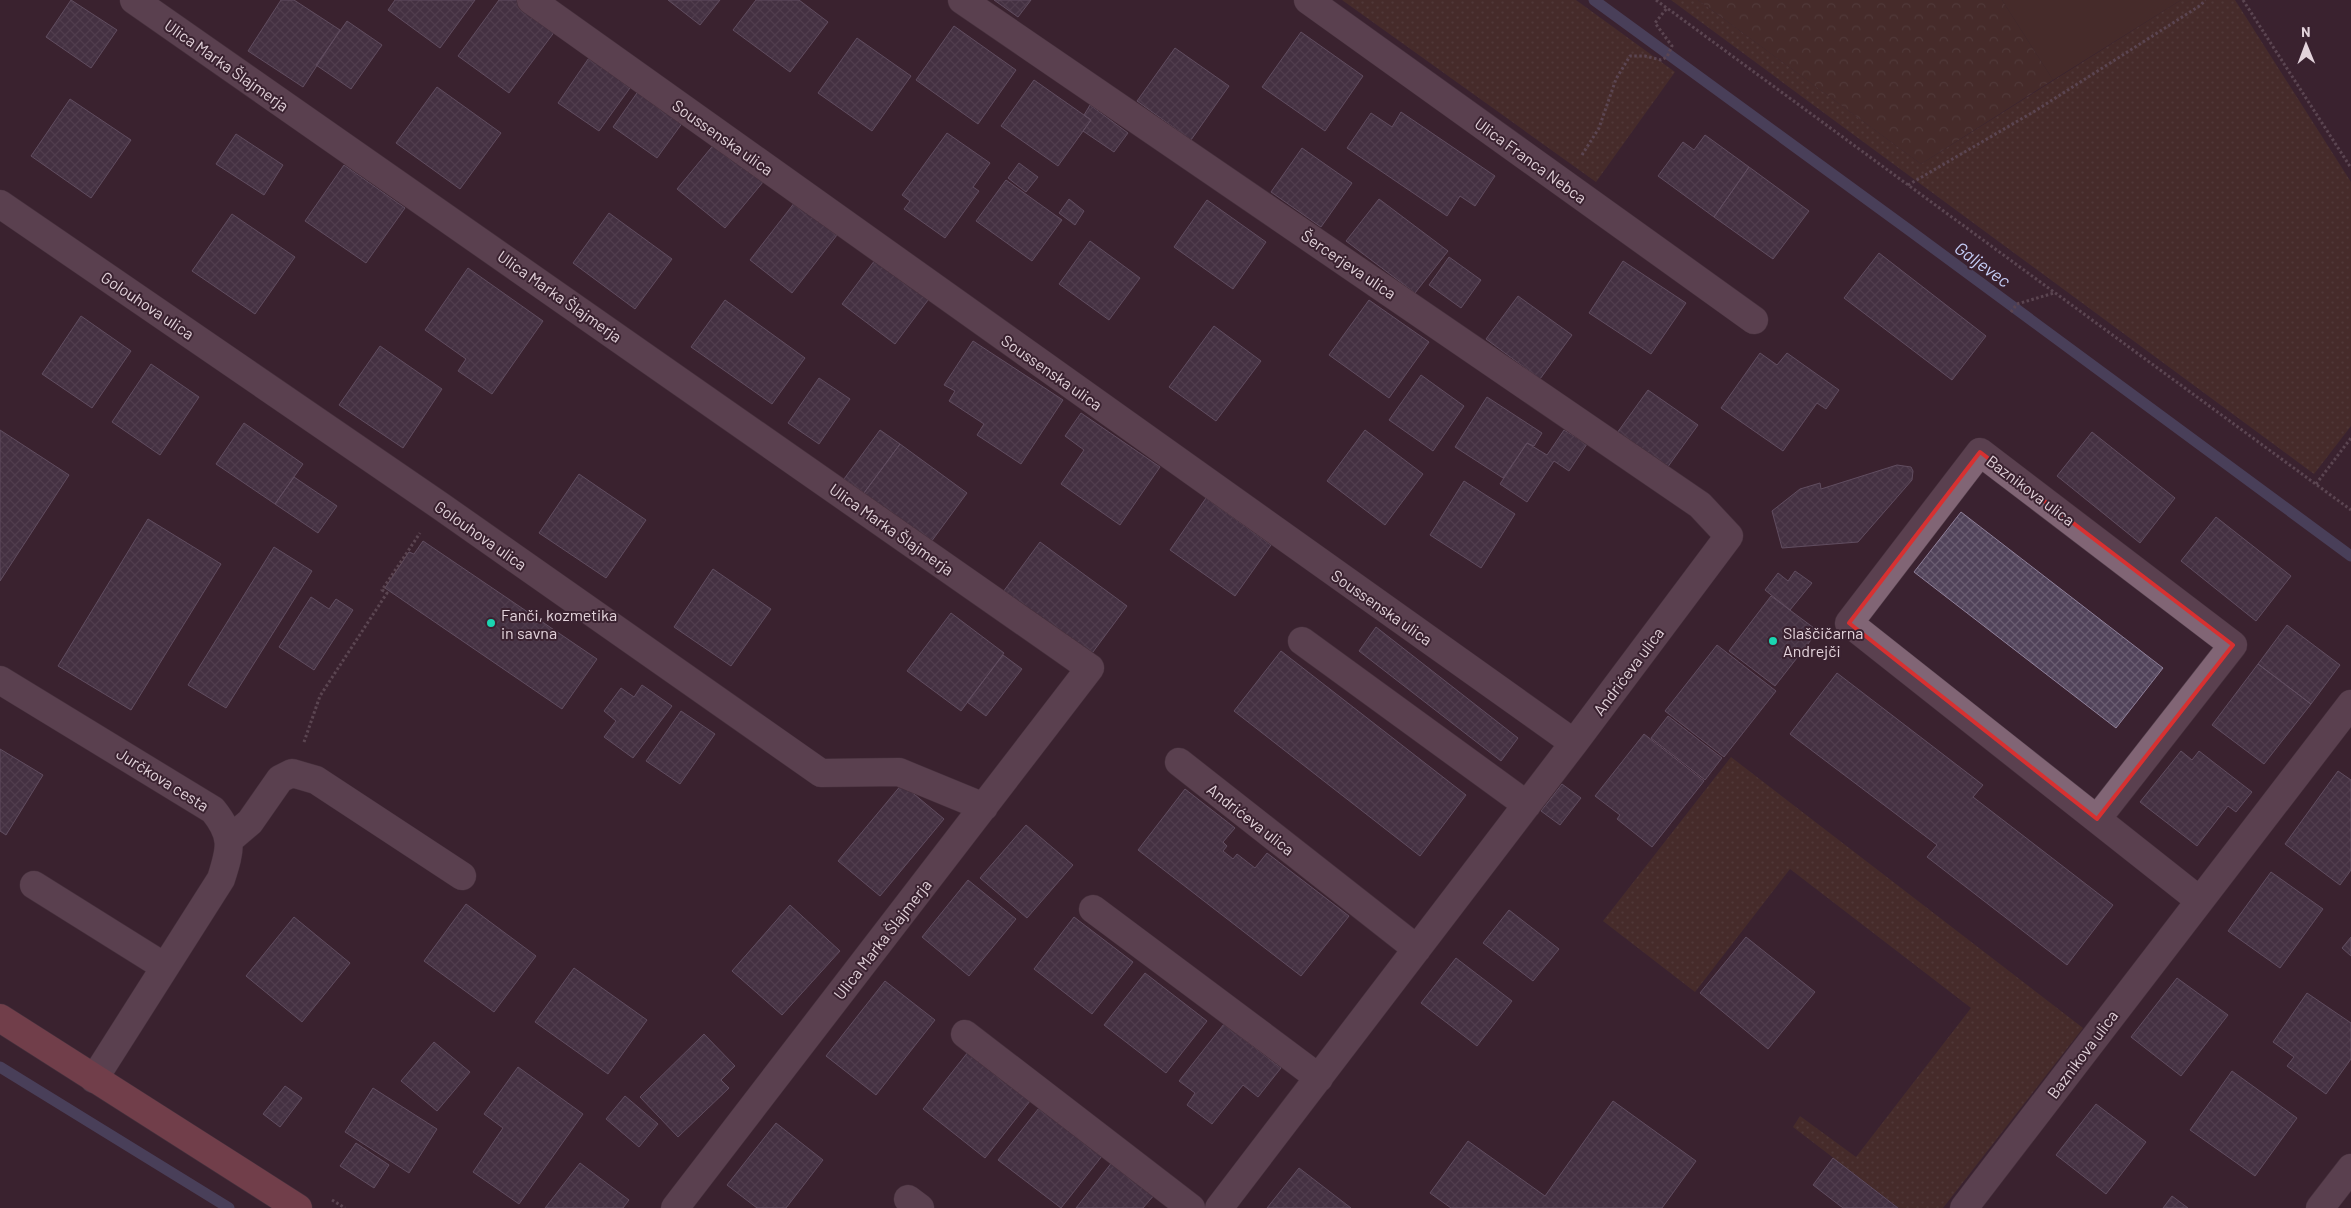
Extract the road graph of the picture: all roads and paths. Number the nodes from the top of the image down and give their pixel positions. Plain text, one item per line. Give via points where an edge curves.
1 (134, 0) edge
2 (531, 0) edge
3 (962, 0) edge
4 (1308, 0) edge
5 (1656, 0) edge
6 (2205, 0) edge
7 (2244, 0) edge
8 (1667, 8) junction
9 (2351, 168) edge
10 (1564, 184) junction
11 (1908, 185) junction
12 (0, 204) edge
13 (2054, 293) junction
14 (2011, 312) dead end
15 (1754, 320) dead end
16 (2351, 438) edge
17 (2316, 484) junction
18 (439, 505) junction
19 (2351, 510) edge
20 (1729, 536) joint
21 (1302, 641) dead end
22 (0, 680) edge
23 (2351, 704) edge
24 (1574, 743) junction
25 (1179, 762) dead end
26 (292, 773) junction
27 (1527, 805) junction
28 (984, 807) junction
29 (2097, 819) junction
30 (230, 840) junction
31 (462, 876) dead end
32 (34, 884) dead end
33 (2199, 900) junction
34 (1093, 909) dead end
35 (1417, 949) junction
36 (165, 967) junction
37 (0, 1018) edge
38 (964, 1034) dead end
39 (1319, 1078) junction
40 (94, 1079) junction
41 (2351, 1168) edge
42 (298, 1208) edge
43 (675, 1208) edge
44 (1191, 1208) edge
45 (1218, 1208) edge
46 (1964, 1208) edge
47 (2320, 1208) edge

1 - 28 street, Ulica Marka Šlajmerja via 1090,668
2 - 24 street, Soussenska ulica
3 - 20 street, Šercerjeva ulica via 1700,505
4 - 10 street, Ulica Franca Nebca
5 - 8 path
6 - 11 path via 2035,111
7 - 9 path
8 - 10 path via 1655,23 1672,46 1671,51 1662,60 1630,56 1616,79 1599,128
8 - 11 path
10 - 15 street, Ulica Franca Nebca
11 - 13 path
12 - 18 street, Golouhova ulica
13 - 14 path via 2018,304
13 - 17 path
16 - 17 path
17 - 19 path
18 - 26 path via 382,590 387,593 320,696
18 - 28 street, Golouhova ulica via 821,773 899,772
20 - 24 street, Andrićeva ulica
21 - 27 street
22 - 30 street, Jurčkova cesta via 213,810
23 - 33 street, Baznikova ulica
24 - 27 street, Andrićeva ulica
25 - 35 street, Andrićeva ulica
26 - 30 street via 280,779 250,822
26 - 31 street via 316,780
27 - 35 street, Andrićeva ulica
28 - 43 street, Ulica Marka Šlajmerja
29 - 29 street, Baznikova ulica via 1848,623 1980,452 2233,645
29 - 33 street, Baznikova ulica
30 - 36 street via 221,879
32 - 36 street
33 - 46 street, Baznikova ulica
34 - 39 street
35 - 39 street, Andrićeva ulica
36 - 40 street
37 - 40 main road
38 - 44 street
39 - 45 street, Andrićeva ulica
40 - 42 main road
41 - 47 street

